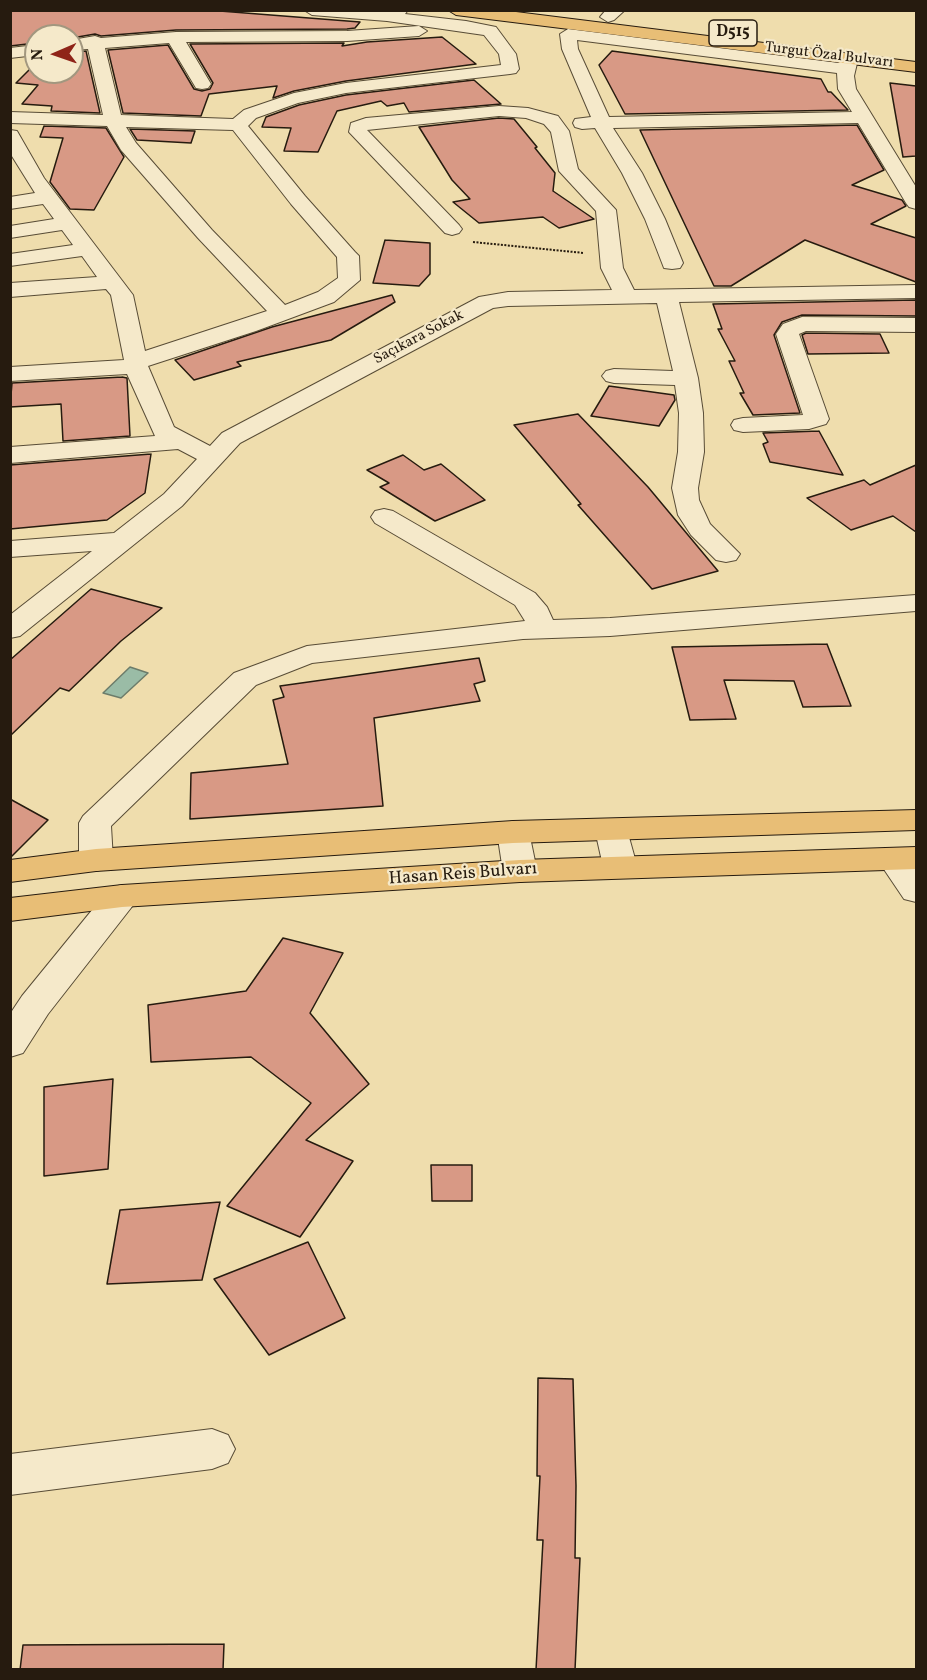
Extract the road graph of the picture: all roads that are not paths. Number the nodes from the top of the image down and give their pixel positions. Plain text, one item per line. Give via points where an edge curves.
1 (312, 10) edge
2 (549, 10) edge
3 (611, 13) edge
4 (396, 14) edge
5 (461, 18) edge
6 (176, 37) junction
7 (95, 41) junction
8 (84, 43) edge
9 (916, 56) edge
10 (848, 64) junction
11 (916, 68) edge
12 (202, 84) dead end
13 (10, 117) edge
14 (864, 117) junction
15 (113, 120) junction
16 (556, 123) junction
17 (603, 123) junction
18 (238, 125) junction
19 (13, 145) edge
20 (21, 174) edge
21 (49, 197) junction
22 (10, 203) edge
23 (916, 203) edge
24 (69, 223) junction
25 (452, 229) road end
26 (10, 232) edge
27 (88, 249) junction
28 (10, 260) edge
29 (672, 263) dead end
30 (113, 282) junction
31 (10, 290) edge
32 (916, 291) edge
33 (626, 296) junction
34 (667, 296) junction
35 (281, 314) junction
36 (916, 325) edge
37 (137, 364) junction
38 (10, 374) edge
39 (614, 376) dead end
40 (686, 378) junction
41 (743, 424) dead end
42 (183, 441) junction
43 (10, 455) edge
44 (213, 458) junction
45 (384, 517) dead end
46 (122, 541) junction
47 (10, 549) edge
48 (726, 554) dead end
49 (916, 603) edge
50 (10, 630) edge
51 (543, 630) junction
52 (916, 820) edge
53 (611, 830) junction
54 (513, 832) junction
55 (905, 858) edge
56 (96, 860) junction
57 (620, 866) junction
58 (10, 871) edge
59 (520, 871) junction
60 (916, 891) edge
61 (122, 896) junction
62 (10, 910) edge
63 (10, 1044) edge
64 (212, 1449) dead end
65 (10, 1475) edge

1 - 4 street
2 - 3 main road, Turgut Özal Bulvarı / D515
3 - 9 main road, Turgut Özal Bulvarı / D515
4 - 5 street
5 - 6 street via 347,36
5 - 10 main road, Turgut Özal Bulvarı / D515
5 - 18 street via 490,31 507,54 510,69 294,98 250,114
6 - 7 street
6 - 12 street
7 - 8 street
7 - 15 street
10 - 11 main road, Turgut Özal Bulvarı / D515
10 - 14 street via 847,89
10 - 17 street via 568,34 570,49
13 - 15 street
14 - 17 street
14 - 23 street
15 - 18 street
15 - 35 street via 135,154
16 - 17 street
16 - 25 street via 536,115 499,111 358,127 358,132
16 - 33 street via 569,171 606,210 612,268
17 - 29 street via 655,219
18 - 35 street via 348,256 349,280 326,297
19 - 20 street
20 - 21 street
21 - 22 street
21 - 24 street
24 - 26 street
24 - 27 street
27 - 28 street
27 - 30 street
30 - 31 street
30 - 37 street via 122,295
32 - 34 street, Saçıkara Sokak
33 - 34 street, Saçıkara Sokak
33 - 44 street, Saçıkara Sokak via 487,302 231,438
34 - 40 street
35 - 37 street
36 - 41 street via 802,324 791,329 787,334 817,419
37 - 38 street
37 - 42 street via 164,431
39 - 40 street
40 - 48 street via 692,432 686,500 700,529
42 - 43 street
42 - 44 street
44 - 46 street, Saçıkara Sokak via 172,500
45 - 51 street via 525,599
46 - 47 street
46 - 50 street, Saçıkara Sokak
49 - 51 street
51 - 56 street via 307,654 245,679 95,823
52 - 53 main road
53 - 54 main road
53 - 57 street
54 - 56 main road
54 - 59 street
55 - 57 main road, Hasan Reis Bulvarı
55 - 60 street
56 - 58 main road
57 - 59 main road, Hasan Reis Bulvarı
59 - 61 main road, Hasan Reis Bulvarı
61 - 62 main road, Hasan Reis Bulvarı
61 - 63 street via 35,1005
64 - 65 street

